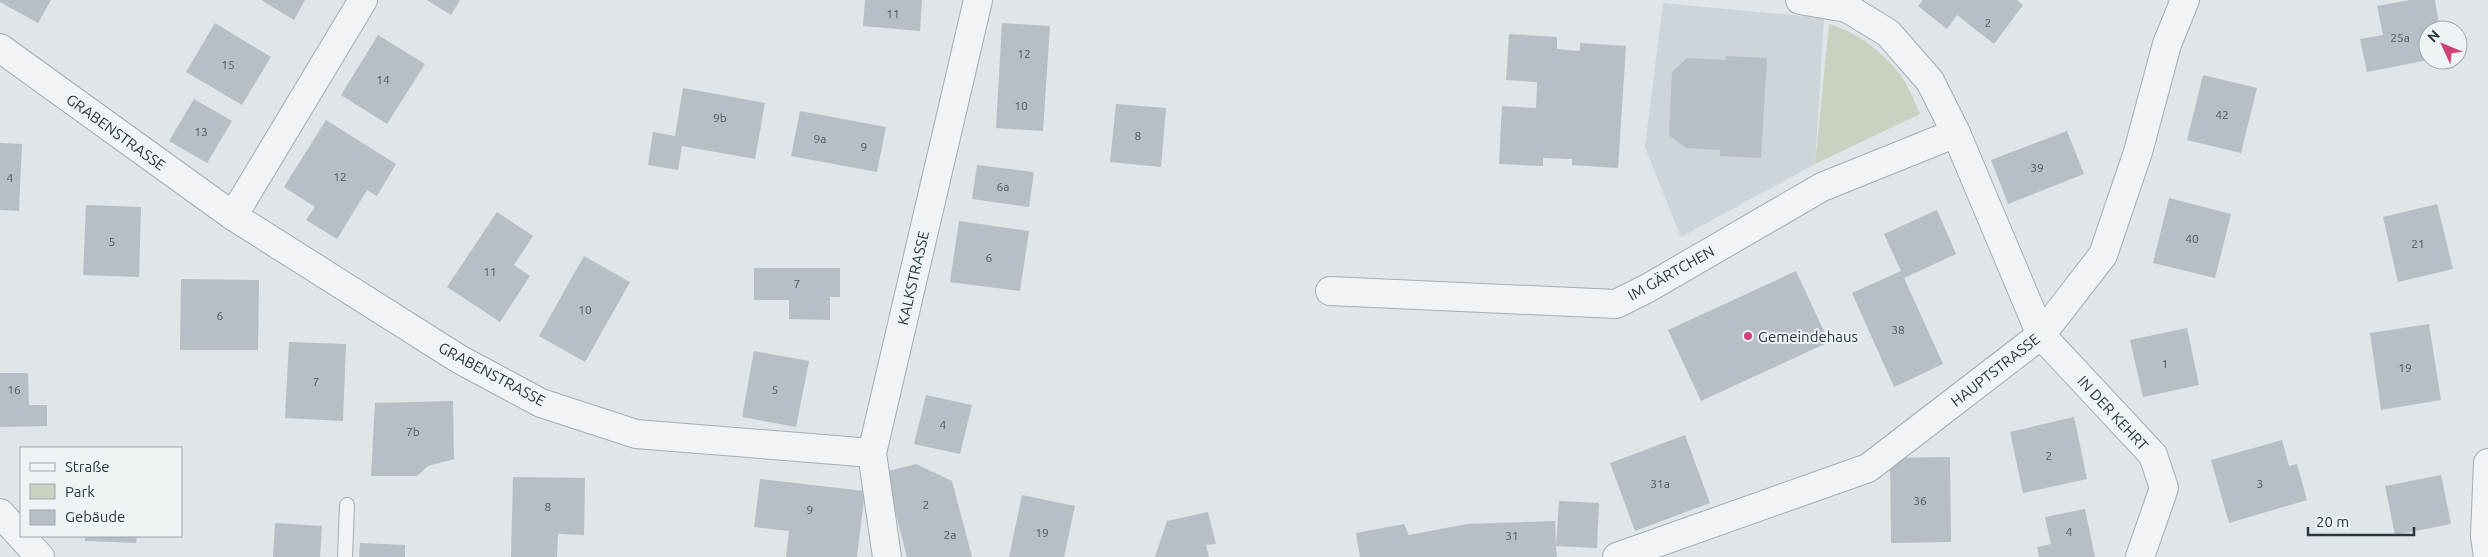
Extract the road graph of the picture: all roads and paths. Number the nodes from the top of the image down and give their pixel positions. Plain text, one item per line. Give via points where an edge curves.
1 (363, 0) edge
2 (978, 0) edge
3 (1800, 0) edge
4 (2185, 0) edge
5 (0, 48) edge
6 (1956, 134) junction
7 (233, 216) junction
8 (1330, 291) dead end
9 (2041, 335) junction
10 (872, 453) junction
11 (2488, 463) edge
12 (347, 505) dead end
13 (0, 513) edge
14 (20, 535) edge
15 (22, 537) edge
16 (40, 557) edge
17 (345, 557) edge
18 (886, 557) edge
19 (1617, 557) edge
20 (2140, 557) edge
21 (2488, 557) edge

1 - 7 street
2 - 10 street, KALKSTRASSE
3 - 6 street via 1847,8 1888,34 1930,81
4 - 9 street, HAUPTSTRASSE via 2167,44 2138,152 2103,256
5 - 7 street, GRABENSTRASSE
6 - 8 street, IM GÄRTCHEN via 1822,187 1616,304
6 - 9 street
7 - 10 street, GRABENSTRASSE via 459,359 541,402 636,434
9 - 19 street, HAUPTSTRASSE via 1868,468
9 - 20 street, IN DER KEHRT via 2153,454 2164,488
10 - 18 street, KALKSTRASSE
11 - 21 street via 2485,536
12 - 17 lane
13 - 14 street
15 - 16 street

